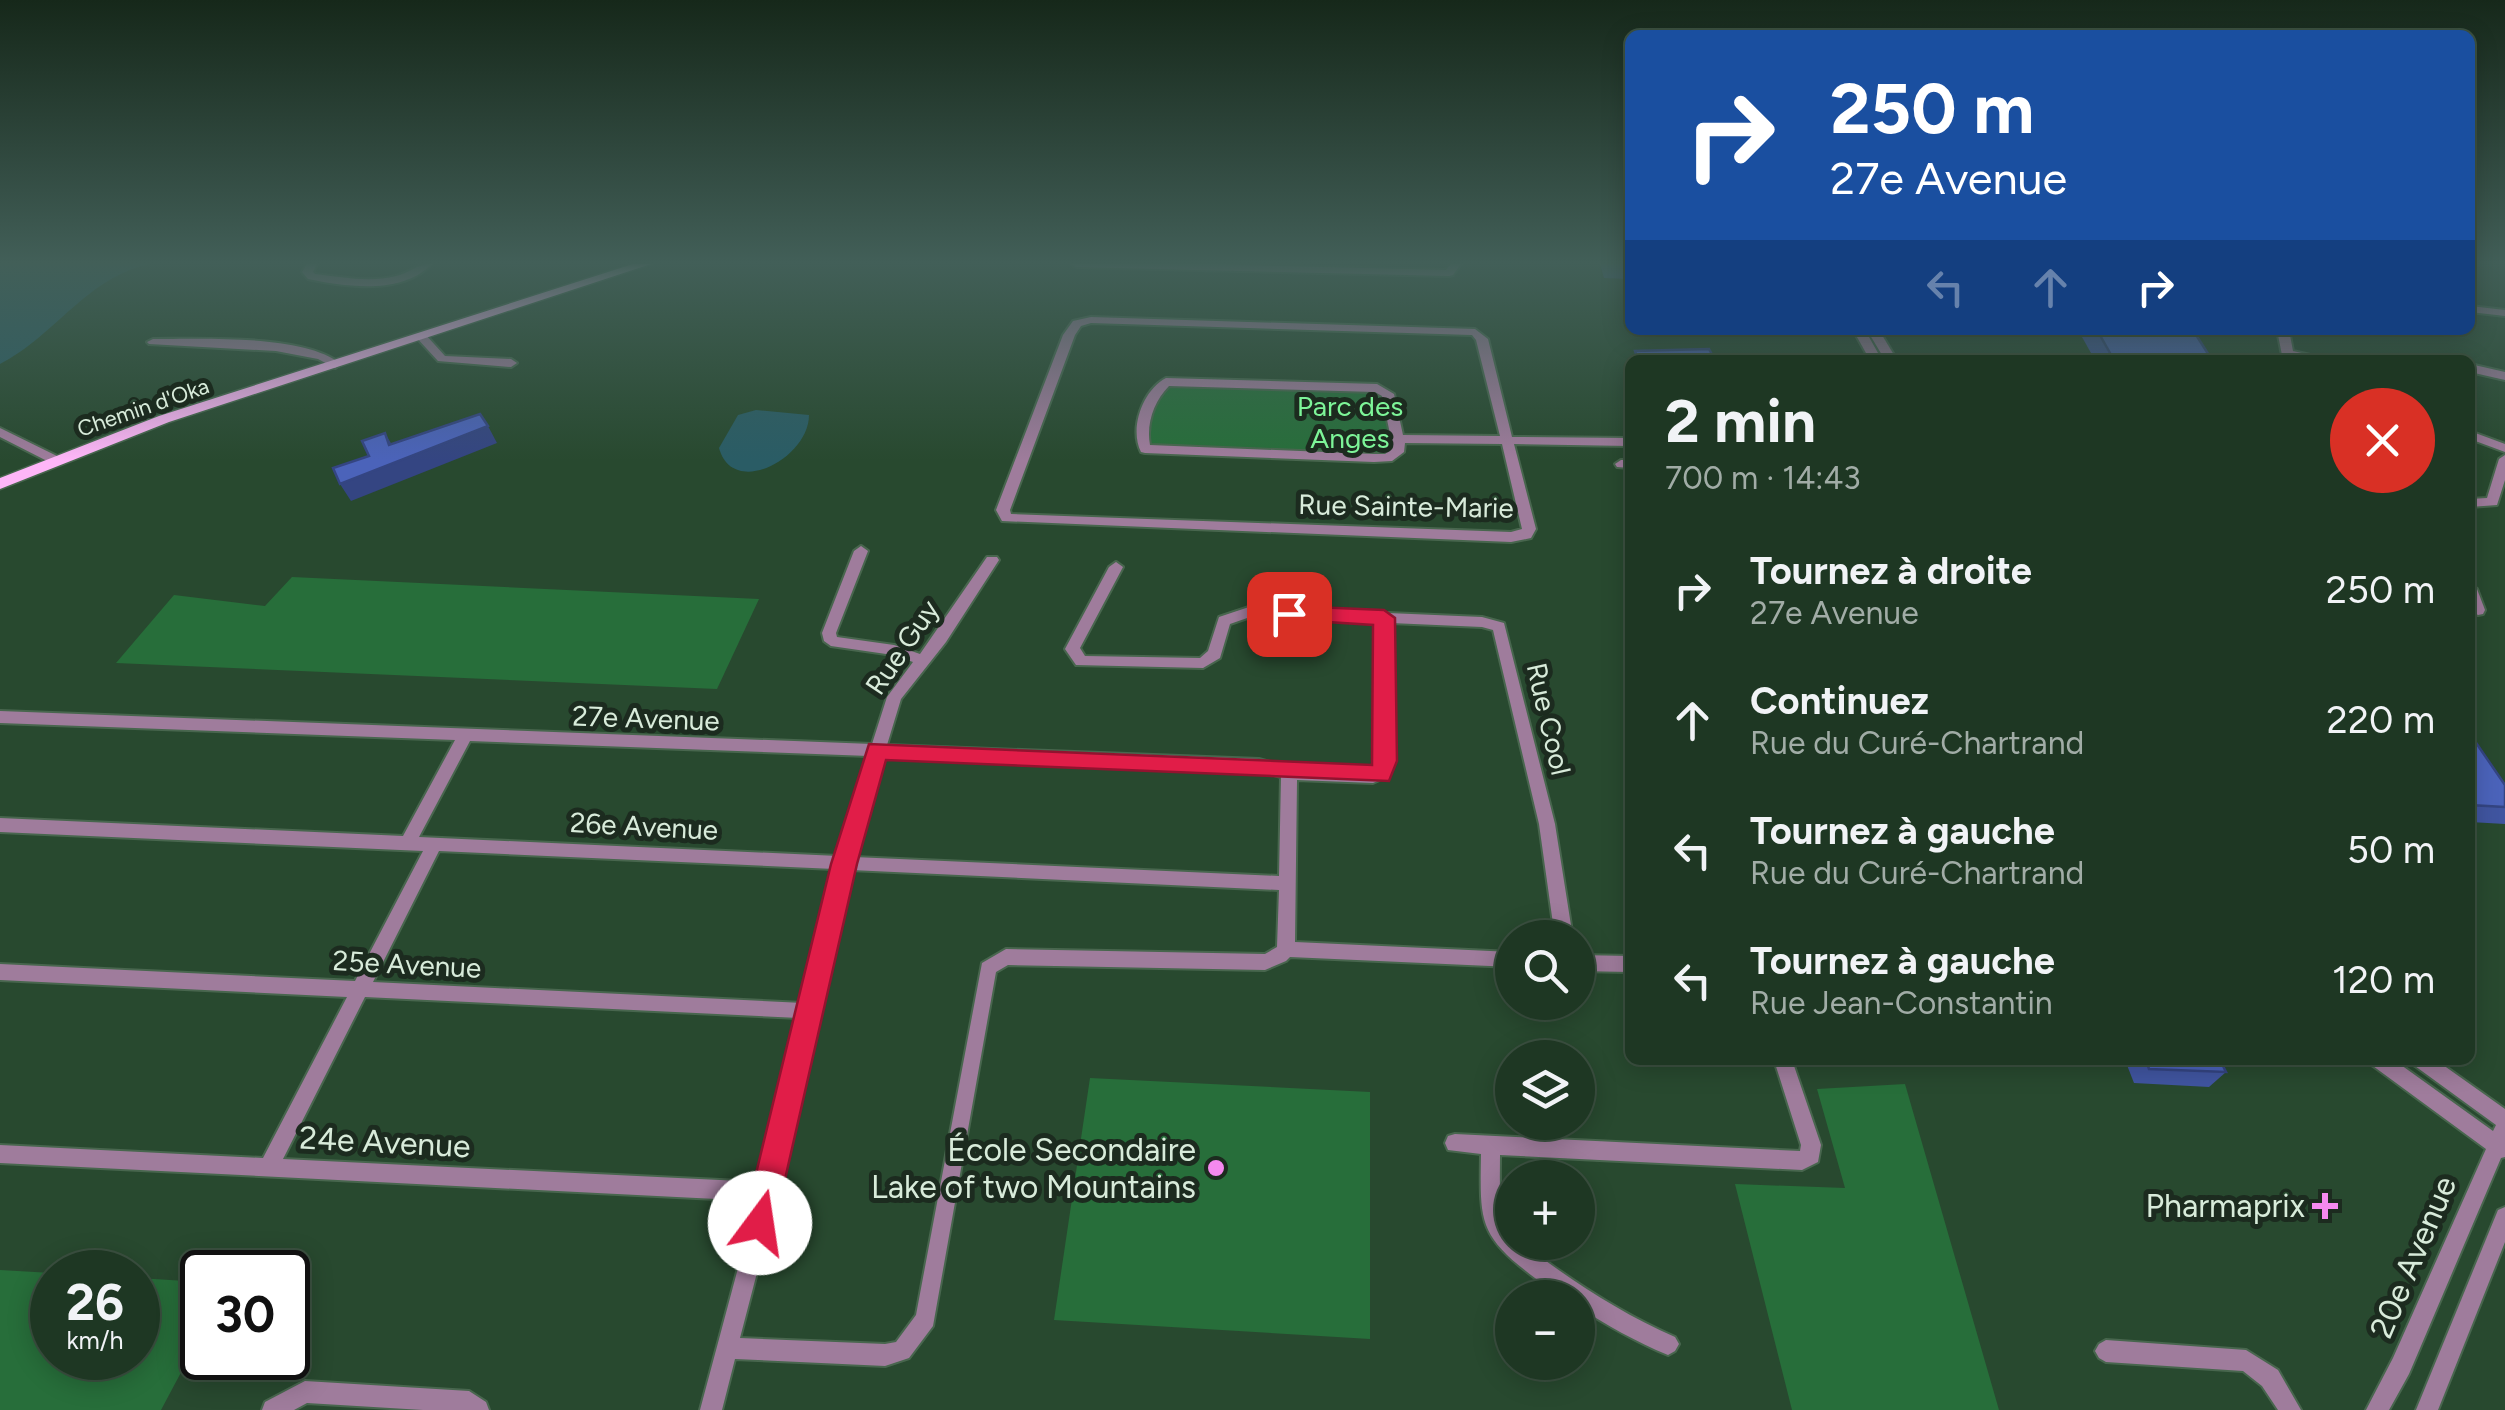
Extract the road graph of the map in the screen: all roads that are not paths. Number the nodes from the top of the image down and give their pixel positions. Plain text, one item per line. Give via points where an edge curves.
1 (440, 330) edge
2 (1072, 330) edge
3 (1405, 330) edge
4 (421, 336) junction
5 (152, 342) dead end
6 (511, 363) dead end
7 (334, 364) junction
8 (2475, 369) edge
9 (2505, 376) edge
10 (0, 432) edge
11 (2475, 437) edge
12 (1400, 439) junction
13 (1507, 439) junction
14 (1625, 442) edge
15 (2505, 448) edge
16 (2505, 459) edge
17 (54, 460) junction
18 (0, 484) edge
19 (2475, 503) edge
20 (861, 551) dead end
21 (992, 560) dead end
22 (1116, 567) dead end
23 (2475, 602) edge
24 (2478, 610) dead end
25 (1384, 618) junction
26 (923, 660) junction
27 (0, 718) edge
28 (464, 738) junction
29 (877, 750) junction
30 (1289, 773) junction
31 (0, 825) edge
32 (408, 842) junction
33 (435, 843) junction
34 (844, 864) junction
35 (1286, 882) junction
36 (1562, 920) edge
37 (1286, 949) junction
38 (1495, 959) edge
39 (1595, 963) edge
40 (1625, 964) edge
41 (0, 972) edge
42 (360, 989) junction
43 (812, 1011) junction
44 (1785, 1065) edge
45 (2387, 1065) edge
46 (2426, 1065) edge
47 (2503, 1136) edge
48 (1455, 1143) dead end
49 (1490, 1146) junction
50 (0, 1154) edge
51 (270, 1166) junction
52 (768, 1192) junction
53 (2505, 1217) edge
54 (1668, 1344) dead end
55 (728, 1348) junction
56 (2106, 1351) dead end
57 (273, 1410) edge
58 (478, 1410) edge
59 (710, 1410) edge
60 (2290, 1410) edge
61 (2377, 1410) edge
62 (2427, 1410) edge

1 - 4 main road, Chemin d'Oka
2 - 13 street, Rue Sainte-Marie via 1006,518 1526,535 1530,529
3 - 13 street, Rue Sainte-Marie via 1475,332 1482,339
4 - 6 street via 442,358
4 - 7 main road, Chemin d'Oka
5 - 7 street via 278,348
7 - 17 main road, Chemin d'Oka
8 - 9 street
10 - 17 street
11 - 15 street
12 - 12 street via 1400,449 1388,458 1158,451 1140,445 1158,387 1166,382 1377,388 1388,394
12 - 13 street
13 - 14 street
16 - 19 street via 2492,502
17 - 18 main road, Chemin d'Oka
20 - 26 street via 831,641
21 - 26 street, Rue Guy
22 - 25 street via 1072,649 1082,661 1203,664 1215,654 1224,622 1249,612
23 - 24 street
25 - 30 street, 27e Avenue via 1384,769 1368,777
25 - 36 street, Rue Cool via 1482,622 1502,630
26 - 29 street, Rue Guy via 894,697
27 - 28 street, 27e Avenue
28 - 29 street, 27e Avenue
28 - 32 street
29 - 30 street, 27e Avenue via 1259,765
29 - 34 street, Rue Guy
30 - 35 street
31 - 32 street, 26e Avenue
32 - 33 street, 26e Avenue
33 - 34 street, 26e Avenue
33 - 42 street
34 - 35 street, 26e Avenue
34 - 43 street, Rue Guy
35 - 37 street
37 - 38 street
37 - 55 street via 1265,962 1006,957 988,968 926,1319 913,1339 886,1355
39 - 40 street
41 - 42 street, 25e Avenue
42 - 43 street, 25e Avenue
42 - 51 street
43 - 52 street, Rue Guy
44 - 49 street via 1810,1157 1790,1162
45 - 47 street
46 - 47 street
47 - 61 street, 20e Avenue
48 - 49 street
49 - 54 street via 1494,1215 1504,1239 1630,1328
50 - 51 street, 24e Avenue
51 - 52 street, 24e Avenue
52 - 55 street, Rue Guy
53 - 62 street
55 - 59 street, Rue Guy
56 - 60 street via 2246,1362 2270,1378
57 - 58 street via 305,1392 469,1402

